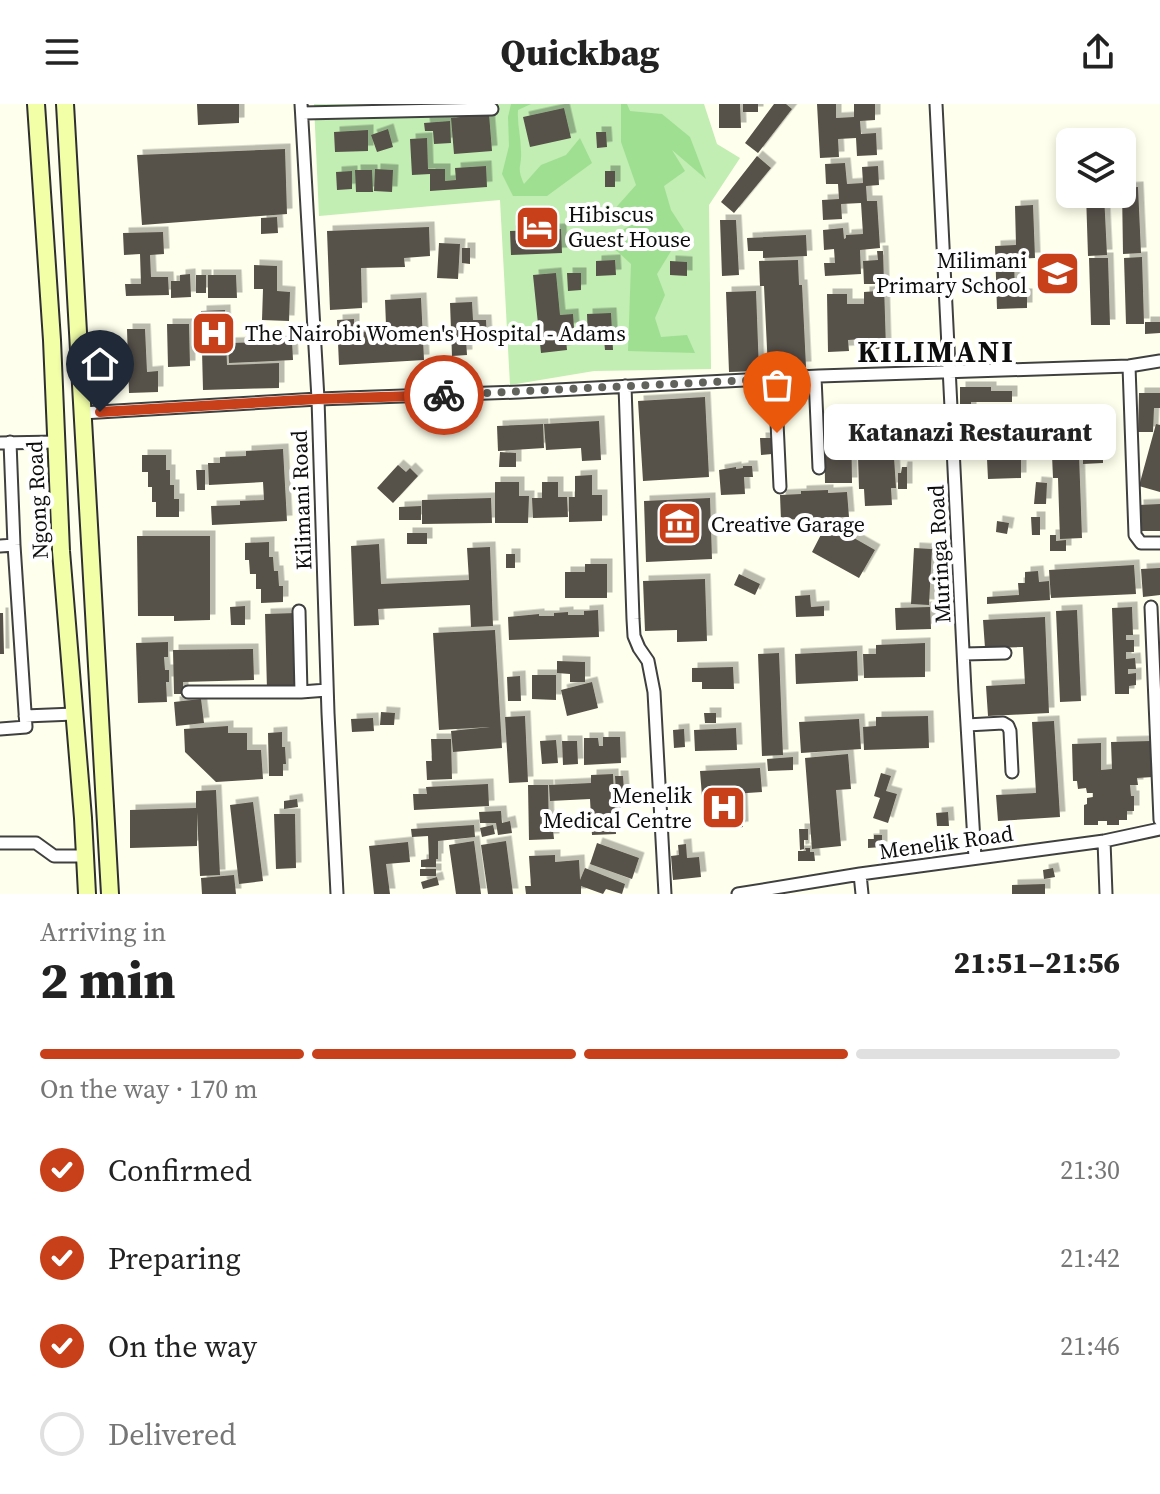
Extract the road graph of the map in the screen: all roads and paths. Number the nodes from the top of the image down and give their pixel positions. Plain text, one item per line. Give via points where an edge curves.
1 (36, 104) edge
2 (65, 104) edge
3 (936, 104) edge
4 (302, 108) edge
5 (492, 109) dead end
6 (1160, 361) edge
7 (1129, 366) junction
8 (950, 371) junction
9 (815, 377) junction
10 (775, 379) junction
11 (625, 386) junction
12 (318, 399) junction
13 (82, 413) junction
14 (5, 442) edge
15 (57, 442) junction
16 (819, 468) dead end
17 (780, 487) dead end
18 (1160, 543) edge
19 (14, 545) junction
20 (0, 546) edge
21 (1151, 607) dead end
22 (299, 611) dead end
23 (1005, 653) dead end
24 (964, 654) junction
25 (327, 690) junction
26 (188, 692) dead end
27 (301, 692) junction
28 (74, 714) junction
29 (25, 716) junction
30 (967, 725) junction
31 (0, 729) edge
32 (1012, 772) dead end
33 (1160, 820) edge
34 (1160, 829) edge
35 (1104, 841) junction
36 (0, 843) edge
37 (85, 856) junction
38 (975, 858) junction
39 (860, 874) junction
40 (764, 892) edge
41 (87, 894) edge
42 (110, 894) edge
43 (337, 894) edge
44 (665, 894) edge
45 (738, 894) edge
46 (862, 894) edge
47 (1106, 894) edge

1 - 15 main road, Ngong Road
2 - 13 main road
3 - 8 street, Muringa Road
4 - 5 street
4 - 12 street, Kilimani Road
6 - 7 street
7 - 8 street
7 - 18 street via 1135,535 1141,543
8 - 9 street
8 - 24 street, Muringa Road
9 - 10 street
9 - 16 street
10 - 11 street
10 - 17 street
11 - 12 street
11 - 44 street via 634,636 648,661 654,692
12 - 13 street
12 - 25 street, Kilimani Road
13 - 42 main road
14 - 15 street
14 - 19 street
15 - 28 main road, Ngong Road
19 - 20 street
19 - 29 street
21 - 33 street
22 - 27 street
23 - 24 street
24 - 30 street, Muringa Road
25 - 27 street
25 - 43 street, Kilimani Road
26 - 27 street
28 - 29 street
28 - 37 main road, Ngong Road
29 - 31 street via 26,727
30 - 32 street via 1008,726
30 - 38 street, Muringa Road
34 - 35 street, Menelik Road
35 - 38 street, Menelik Road
35 - 47 street
36 - 37 street via 36,843 54,856
37 - 41 main road, Ngong Road
38 - 39 street, Menelik Road
39 - 40 street, Menelik Road
39 - 46 street
40 - 45 street, Menelik Road

